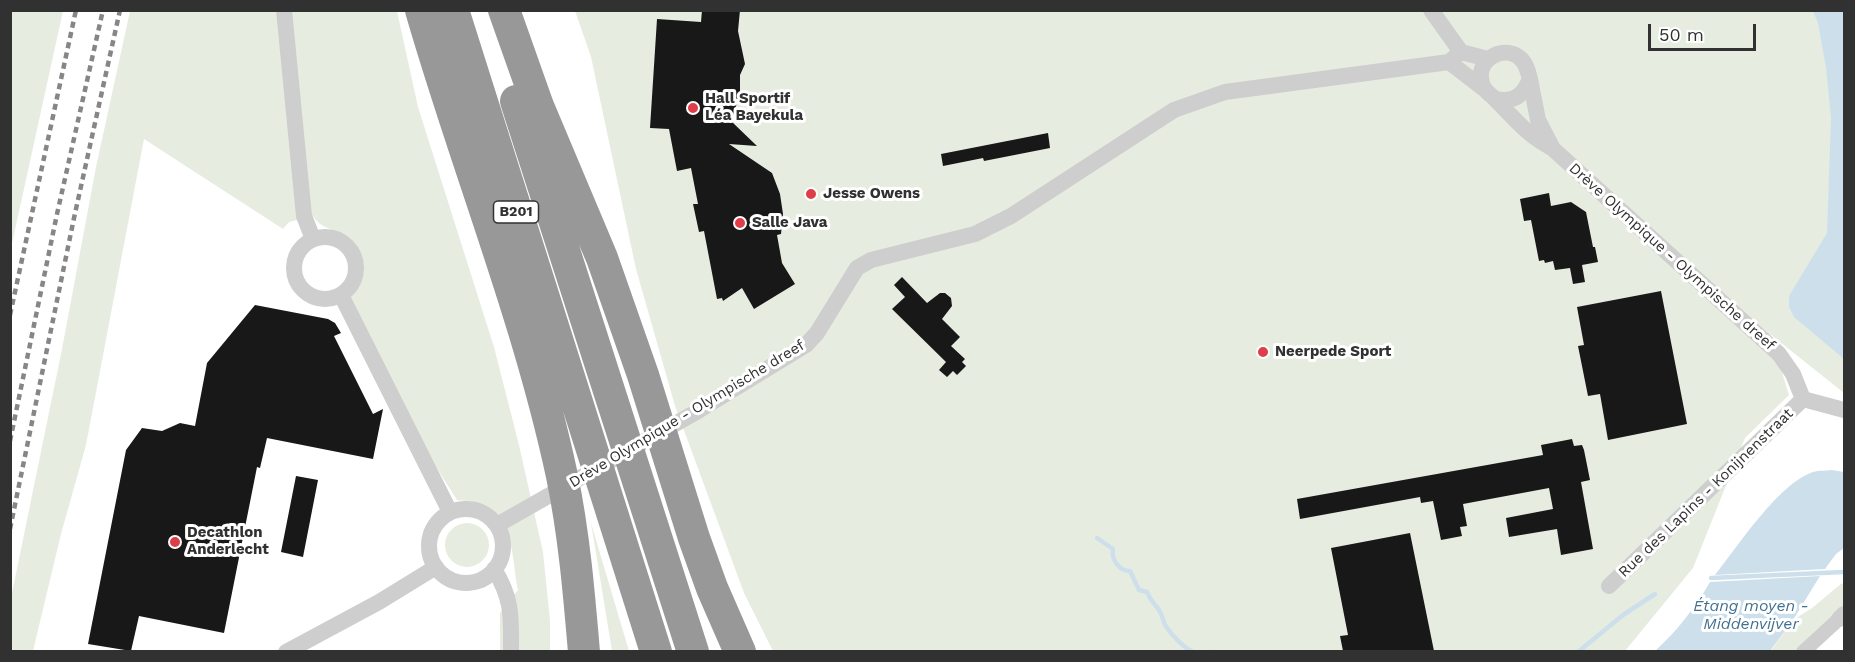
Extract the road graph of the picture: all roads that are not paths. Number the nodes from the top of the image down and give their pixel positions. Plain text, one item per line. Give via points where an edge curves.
1 (284, 10) edge
2 (421, 10) edge
3 (453, 10) edge
4 (487, 10) edge
5 (504, 10) edge
6 (1431, 10) edge
7 (1455, 57) junction
8 (1488, 59) junction
9 (1530, 79) junction
10 (1490, 94) junction
11 (1552, 148) junction
12 (313, 240) junction
13 (341, 295) junction
14 (1803, 399) junction
15 (1845, 410) edge
16 (450, 512) junction
17 (497, 525) junction
18 (562, 526) junction
19 (436, 567) junction
20 (494, 569) junction
21 (1609, 586) dead end
22 (1842, 616) edge
23 (286, 651) edge
24 (511, 651) edge
25 (564, 651) edge
26 (584, 651) edge
27 (656, 651) edge
28 (693, 651) edge
29 (740, 651) edge
30 (1803, 651) edge

1 - 12 street via 304,216
2 - 18 highway, B201 via 519,318
3 - 27 highway, B201
4 - 28 highway, B201
5 - 29 highway via 538,106 602,258 712,588
6 - 7 street
7 - 8 street
7 - 10 street, Drève Olympique - Olympische dreef
7 - 17 street, Drève Olympique - Olympische dreef via 1225,92 1174,110 1011,216 975,234 875,259 856,268 818,333 806,345
8 - 9 street via 1496,54 1513,54 1526,65
8 - 10 street via 1481,73
9 - 10 street via 1515,99 1506,101
9 - 11 street via 1538,120
10 - 11 street, Drève Olympique - Olympische dreef via 1538,141
11 - 14 street, Drève Olympique - Olympische dreef via 1779,354
12 - 13 street via 339,240 349,249 355,261 355,274
12 - 13 street via 295,258 298,284 309,296 325,300
13 - 16 street
14 - 15 street
14 - 21 street, Rue des Lapins - Konijnenstraat
16 - 17 street via 476,510
16 - 19 street via 440,519 431,536 430,555
17 - 20 street via 503,550
18 - 25 highway, B201
18 - 26 highway, B201 via 577,569
19 - 20 street via 448,578 465,583 486,577
19 - 23 street
20 - 24 street via 505,587 511,609
22 - 30 street

